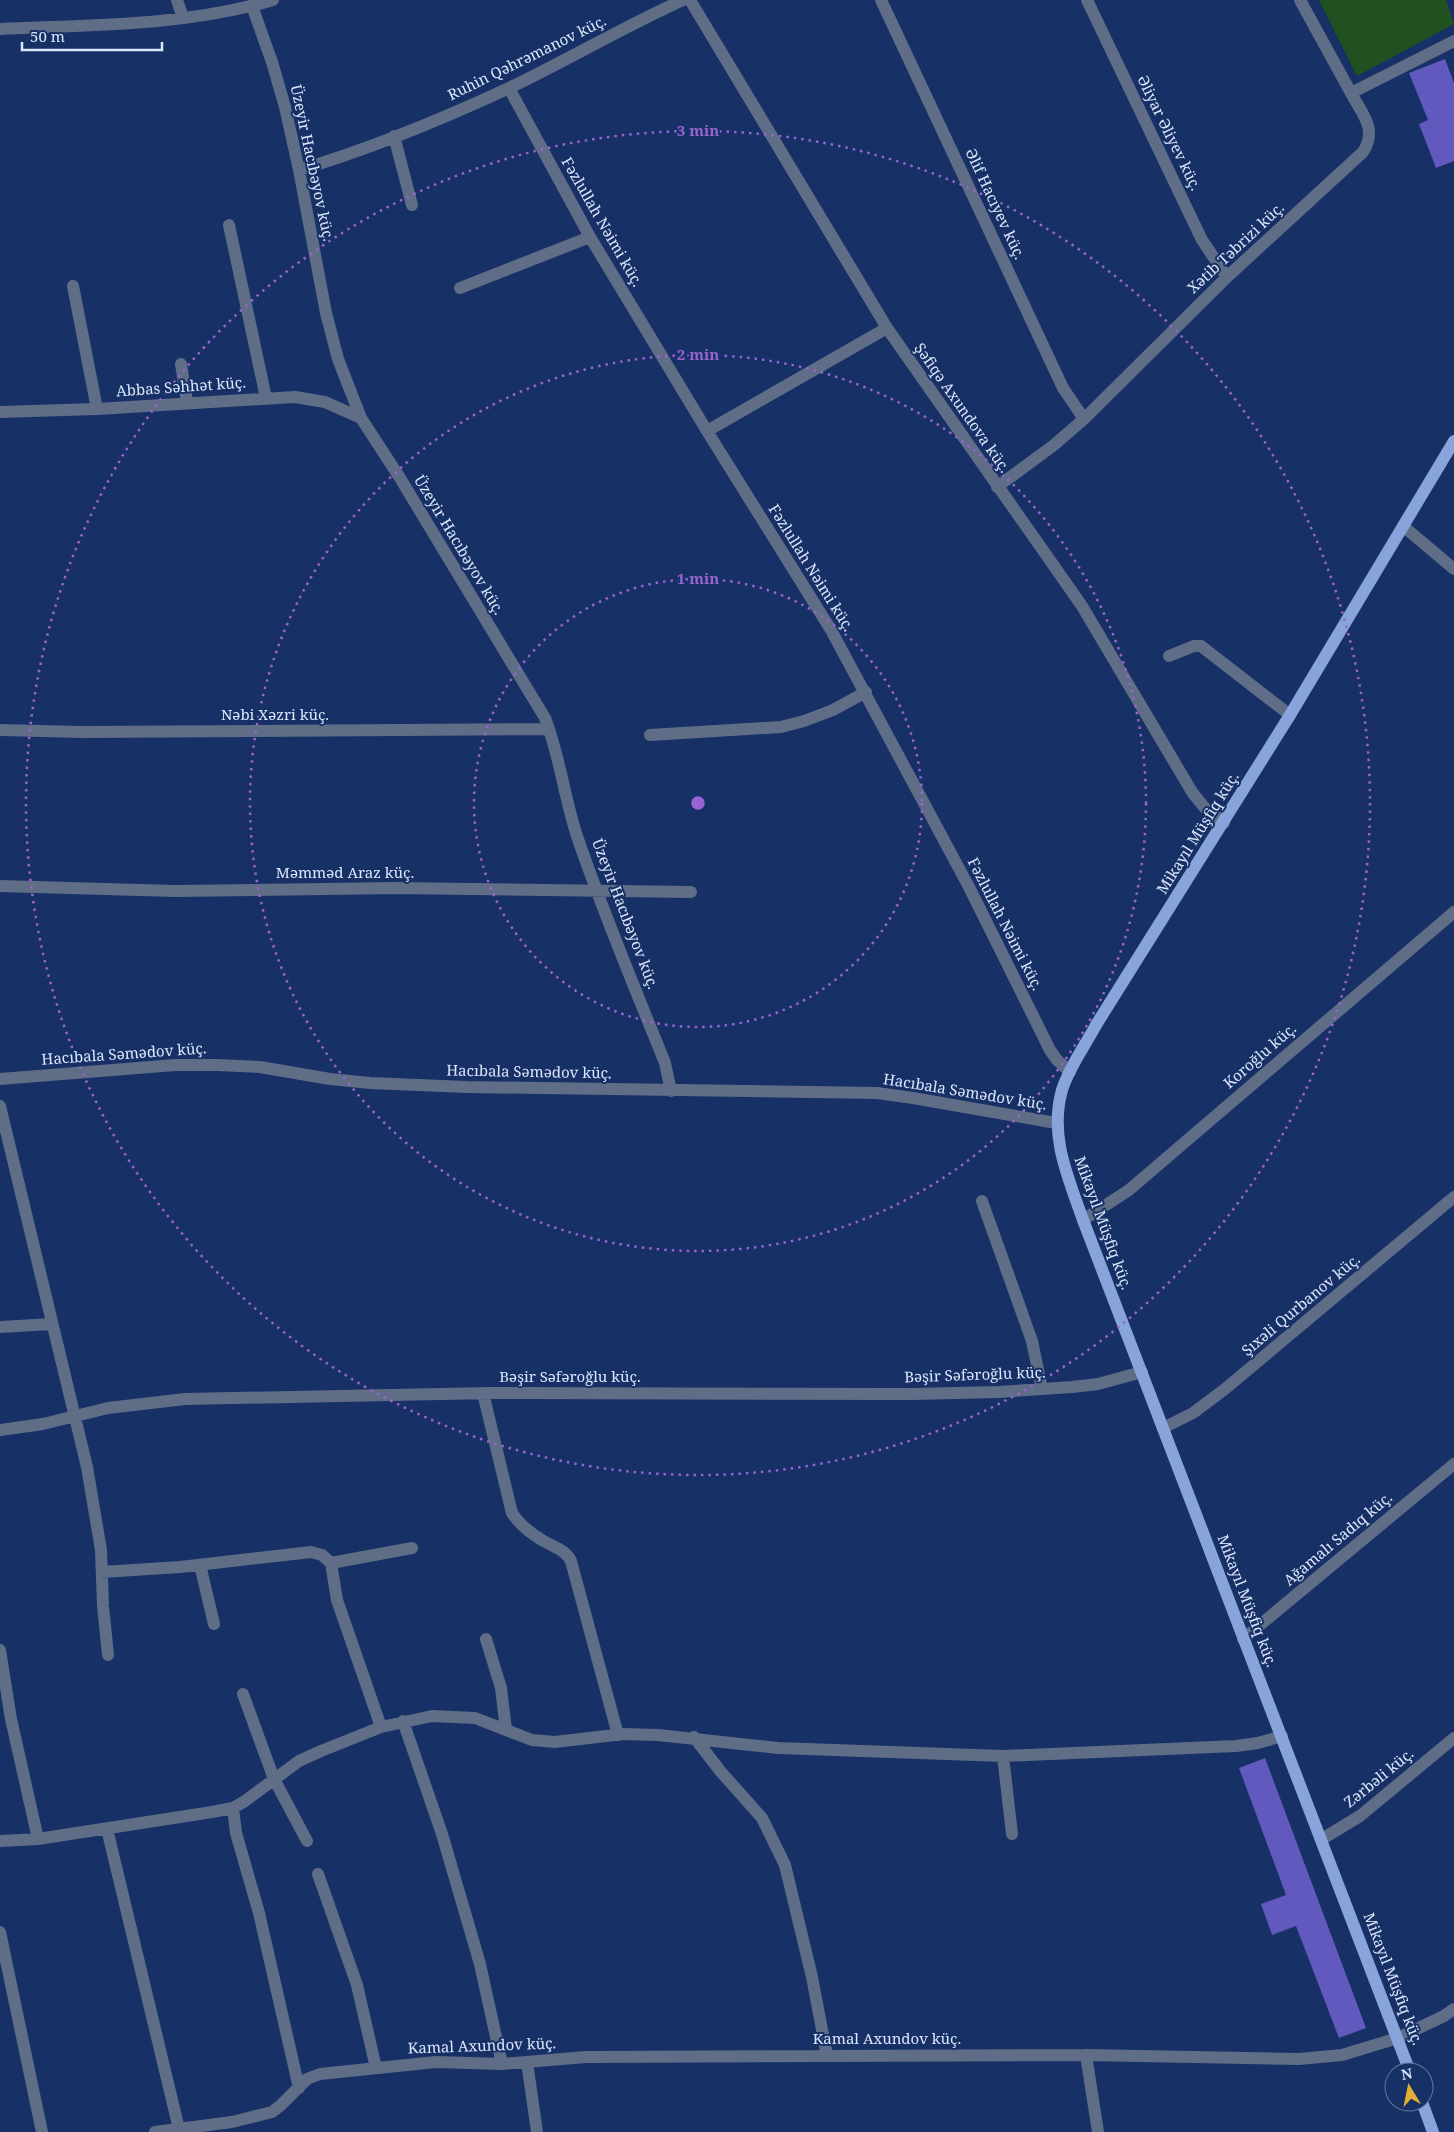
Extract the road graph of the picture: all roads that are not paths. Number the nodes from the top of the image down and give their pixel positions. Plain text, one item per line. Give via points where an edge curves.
1 (177, 0) edge
2 (273, 0) edge
3 (683, 0) edge
4 (690, 0) edge
5 (882, 0) edge
6 (1087, 0) edge
7 (1300, 0) edge
8 (252, 6) junction
9 (183, 18) junction
10 (0, 29) edge
11 (1454, 41) edge
12 (509, 88) junction
13 (1351, 93) junction
14 (394, 136) junction
15 (299, 170) junction
16 (412, 205) dead end
17 (229, 226) dead end
18 (590, 237) junction
19 (1227, 277) junction
20 (73, 286) dead end
21 (460, 288) dead end
22 (887, 328) junction
23 (182, 364) dead end
24 (266, 398) junction
25 (187, 402) junction
26 (97, 409) junction
27 (0, 412) edge
28 (361, 418) junction
29 (1084, 419) junction
30 (707, 432) junction
31 (1454, 441) edge
32 (997, 486) junction
33 (1403, 526) junction
34 (1454, 569) edge
35 (1169, 656) dead end
36 (866, 692) junction
37 (1290, 715) junction
38 (549, 729) junction
39 (0, 730) edge
40 (650, 735) dead end
41 (1224, 823) junction
42 (0, 886) edge
43 (597, 891) junction
44 (691, 892) dead end
45 (1454, 912) edge
46 (1070, 1072) junction
47 (0, 1079) edge
48 (670, 1091) junction
49 (0, 1106) edge
50 (1056, 1123) junction
51 (1454, 1197) edge
52 (982, 1201) dead end
53 (1083, 1220) junction
54 (52, 1324) junction
55 (0, 1327) edge
56 (1142, 1372) junction
57 (1042, 1389) junction
58 (483, 1393) junction
59 (74, 1415) junction
60 (1163, 1428) junction
61 (0, 1430) edge
62 (1454, 1464) edge
63 (412, 1548) dead end
64 (332, 1562) junction
65 (200, 1565) junction
66 (102, 1572) junction
67 (214, 1624) dead end
68 (486, 1639) dead end
69 (1243, 1639) junction
70 (0, 1650) edge
71 (108, 1655) dead end
72 (243, 1694) dead end
73 (403, 1721) junction
74 (381, 1727) junction
75 (506, 1730) junction
76 (618, 1735) junction
77 (1282, 1736) junction
78 (694, 1737) junction
79 (1454, 1738) edge
80 (1003, 1756) junction
81 (274, 1779) junction
82 (233, 1808) junction
83 (107, 1829) junction
84 (1012, 1834) dead end
85 (38, 1839) junction
86 (1322, 1840) junction
87 (0, 1841) edge
88 (307, 1841) dead end
89 (318, 1874) dead end
90 (0, 1932) edge
91 (1454, 2009) edge
92 (1398, 2038) junction
93 (1086, 2055) junction
94 (827, 2056) junction
95 (527, 2062) junction
96 (1406, 2062) edge
97 (502, 2064) junction
98 (376, 2068) junction
99 (299, 2088) junction
100 (1426, 2112) edge
101 (179, 2129) junction
102 (42, 2132) edge
103 (155, 2132) edge
104 (537, 2132) edge
105 (1098, 2132) edge
106 (1433, 2132) edge

1 - 9 street
2 - 8 street
3 - 12 street, Ruhin Qəhrəmanov küç.
4 - 22 street, Şəfiqə Axundova küç.
5 - 29 street, Əlif Hacıyev küç. via 1063,388
6 - 19 street, Əliyar Əliyev küç. via 1202,240
7 - 13 street, Xətib Təbrizi küç.
8 - 9 street
8 - 15 street, Üzeyir Hacıbəyov küç. via 275,71
9 - 10 street
11 - 13 street
12 - 14 street, Ruhin Qəhrəmanov küç.
12 - 18 street, Fəzlullah Nəimi küç.
13 - 19 street, Xətib Təbrizi küç. via 1370,132 1363,152
14 - 15 street, Ruhin Qəhrəmanov küç.
14 - 16 street
15 - 28 street, Üzeyir Hacıbəyov küç. via 326,313 338,359
17 - 24 street
18 - 21 street
18 - 30 street, Fəzlullah Nəimi küç.
19 - 29 street, Xətib Təbrizi küç.
20 - 26 street
22 - 30 street
22 - 32 street, Şəfiqə Axundova küç.
23 - 25 street
24 - 25 street, Abbas Səhhət küç.
24 - 28 street, Abbas Səhhət küç. via 295,396 325,402
25 - 26 street, Abbas Səhhət küç.
26 - 27 street, Abbas Səhhət küç.
28 - 38 street, Üzeyir Hacıbəyov küç.
29 - 32 street, Xətib Təbrizi küç.
30 - 36 street, Fəzlullah Nəimi küç.
31 - 33 main road, Mikayıl Müşfiq küç.
32 - 41 street, Şəfiqə Axundova küç. via 1082,606 1192,792
33 - 34 street
33 - 37 main road, Mikayıl Müşfiq küç.
35 - 37 street via 1202,646
36 - 40 street via 826,713 781,727
36 - 46 street, Fəzlullah Nəimi küç. via 1050,1050
37 - 41 main road, Mikayıl Müşfiq küç.
38 - 39 street, Nəbi Xəzri küç.
38 - 43 street, Üzeyir Hacıbəyov küç. via 576,833
41 - 46 main road, Mikayıl Müşfiq küç.
42 - 43 street, Məmməd Araz küç. via 175,891 396,888
43 - 44 street, Məmməd Araz küç.
43 - 48 street, Üzeyir Hacıbəyov küç. via 666,1063
45 - 53 street, Koroğlu küç. via 1129,1190
46 - 50 main road, Mikayıl Müşfiq küç. via 1062,1089
47 - 48 street, Hacıbala Səmədov küç. via 175,1065 217,1065 260,1067 370,1083
48 - 50 street, Hacıbala Səmədov küç. via 877,1093
49 - 54 street
50 - 53 main road, Mikayıl Müşfiq küç. via 1062,1162
51 - 60 street, Şıxəli Qurbanov küç. via 1225,1390
52 - 57 street via 1032,1341
53 - 56 main road, Mikayıl Müşfiq küç.
54 - 55 street
54 - 59 street
56 - 57 street, Bəşir Səfəroğlu küç. via 1098,1384
56 - 60 main road, Mikayıl Müşfiq küç.
57 - 58 street, Bəşir Səfəroğlu küç. via 912,1394
58 - 59 street, Bəşir Səfəroğlu küç. via 185,1399
58 - 76 street via 512,1513 525,1529 564,1551 571,1561
59 - 61 street, Bəşir Səfəroğlu küç. via 43,1424
59 - 66 street via 98,1523
60 - 69 main road, Mikayıl Müşfiq küç.
62 - 69 street, Ağamalı Sadıq küç.
63 - 64 street
64 - 65 street via 311,1552
64 - 74 street via 337,1600
65 - 66 street
65 - 67 street
66 - 71 street
68 - 75 street via 502,1688
69 - 77 main road, Mikayıl Müşfiq küç.
70 - 85 street via 11,1719
72 - 81 street
73 - 74 street
73 - 75 street via 432,1716 475,1718
73 - 97 street via 442,1834 477,1955
74 - 81 street via 299,1761
75 - 76 street via 532,1740 555,1742
76 - 78 street
77 - 80 street via 1236,1746
77 - 86 main road, Mikayıl Müşfiq küç.
78 - 80 street via 778,1748
78 - 94 street via 762,1818 786,1865
79 - 86 street, Zərbəli küç. via 1360,1816
80 - 84 street
81 - 82 street
81 - 88 street
82 - 83 street
82 - 99 street via 236,1833 259,1913
83 - 85 street
83 - 101 street
85 - 87 street
86 - 92 main road, Mikayıl Müşfiq küç.
89 - 98 street via 357,1985
90 - 102 street
91 - 92 street, Kamal Axundov küç.
92 - 93 street, Kamal Axundov küç. via 1342,2055 1299,2059
92 - 96 main road, Mikayıl Müşfiq küç.
93 - 94 street, Kamal Axundov küç.
93 - 105 street
94 - 95 street, Kamal Axundov küç. via 586,2057
95 - 97 street, Kamal Axundov küç.
95 - 104 street
97 - 98 street, Kamal Axundov küç. via 436,2062
98 - 99 street, Kamal Axundov küç. via 311,2076
99 - 101 street via 272,2112 232,2122
100 - 106 main road
101 - 103 street

